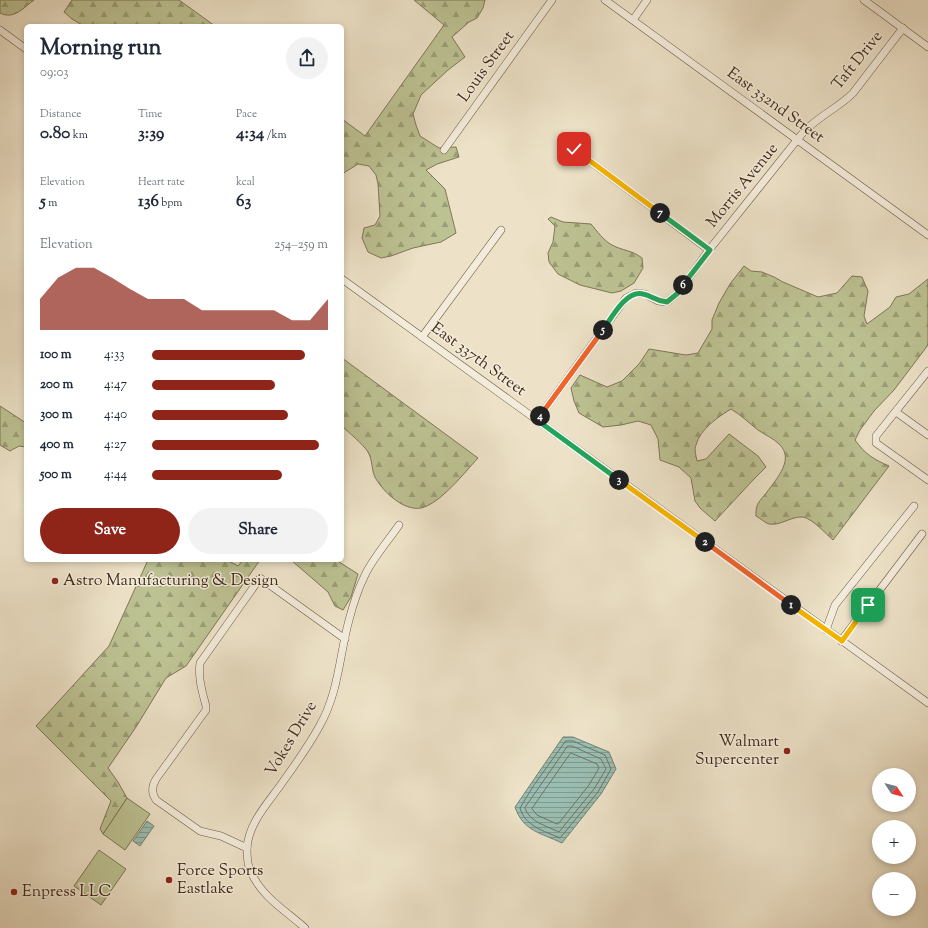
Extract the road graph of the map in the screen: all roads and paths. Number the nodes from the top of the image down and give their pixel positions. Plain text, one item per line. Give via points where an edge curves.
1 (552, 0) edge
2 (605, 0) edge
3 (647, 0) edge
4 (864, 0) edge
5 (633, 20) junction
6 (903, 28) junction
7 (0, 30) edge
8 (928, 47) edge
9 (24, 48) edge
10 (797, 139) junction
11 (574, 149) dead end
12 (444, 150) dead end
13 (501, 230) dead end
14 (928, 235) edge
15 (710, 250) junction
16 (344, 280) edge
17 (422, 337) junction
18 (927, 373) edge
19 (896, 412) junction
20 (537, 420) junction
21 (928, 435) edge
22 (928, 480) edge
23 (914, 506) dead end
24 (399, 524) dead end
25 (922, 534) dead end
26 (826, 630) junction
27 (345, 639) junction
28 (842, 641) junction
29 (928, 703) edge
30 (247, 848) junction
31 (305, 928) edge

1 - 12 street, Louis Street
2 - 5 street, East 332nd Street
3 - 5 street
4 - 6 street
5 - 10 street, East 332nd Street
6 - 8 street
6 - 10 street, Taft Drive via 845,102 816,120
7 - 9 street
10 - 14 street, East 332nd Street
10 - 15 street, Morris Avenue
11 - 15 street
13 - 17 street
15 - 20 street, Morris Avenue via 678,293 667,302 658,302 644,294 636,293 626,298
16 - 17 street, East 337th Street
17 - 20 street, East 337th Street
18 - 19 street
19 - 21 street
19 - 22 street via 876,436 876,443
20 - 26 street, East 337th Street
23 - 26 street via 835,605
24 - 27 street, Vokes Drive via 366,574 354,602
25 - 28 street
26 - 28 street, East 337th Street
27 - 30 street, Vokes Drive via 331,702 320,726 262,810 252,829
27 - 30 street via 260,578 200,663 199,677 206,710 154,782 153,795 156,800 200,831 221,836
28 - 29 street, East 337th Street
30 - 31 street, Vokes Drive via 250,872 267,896

